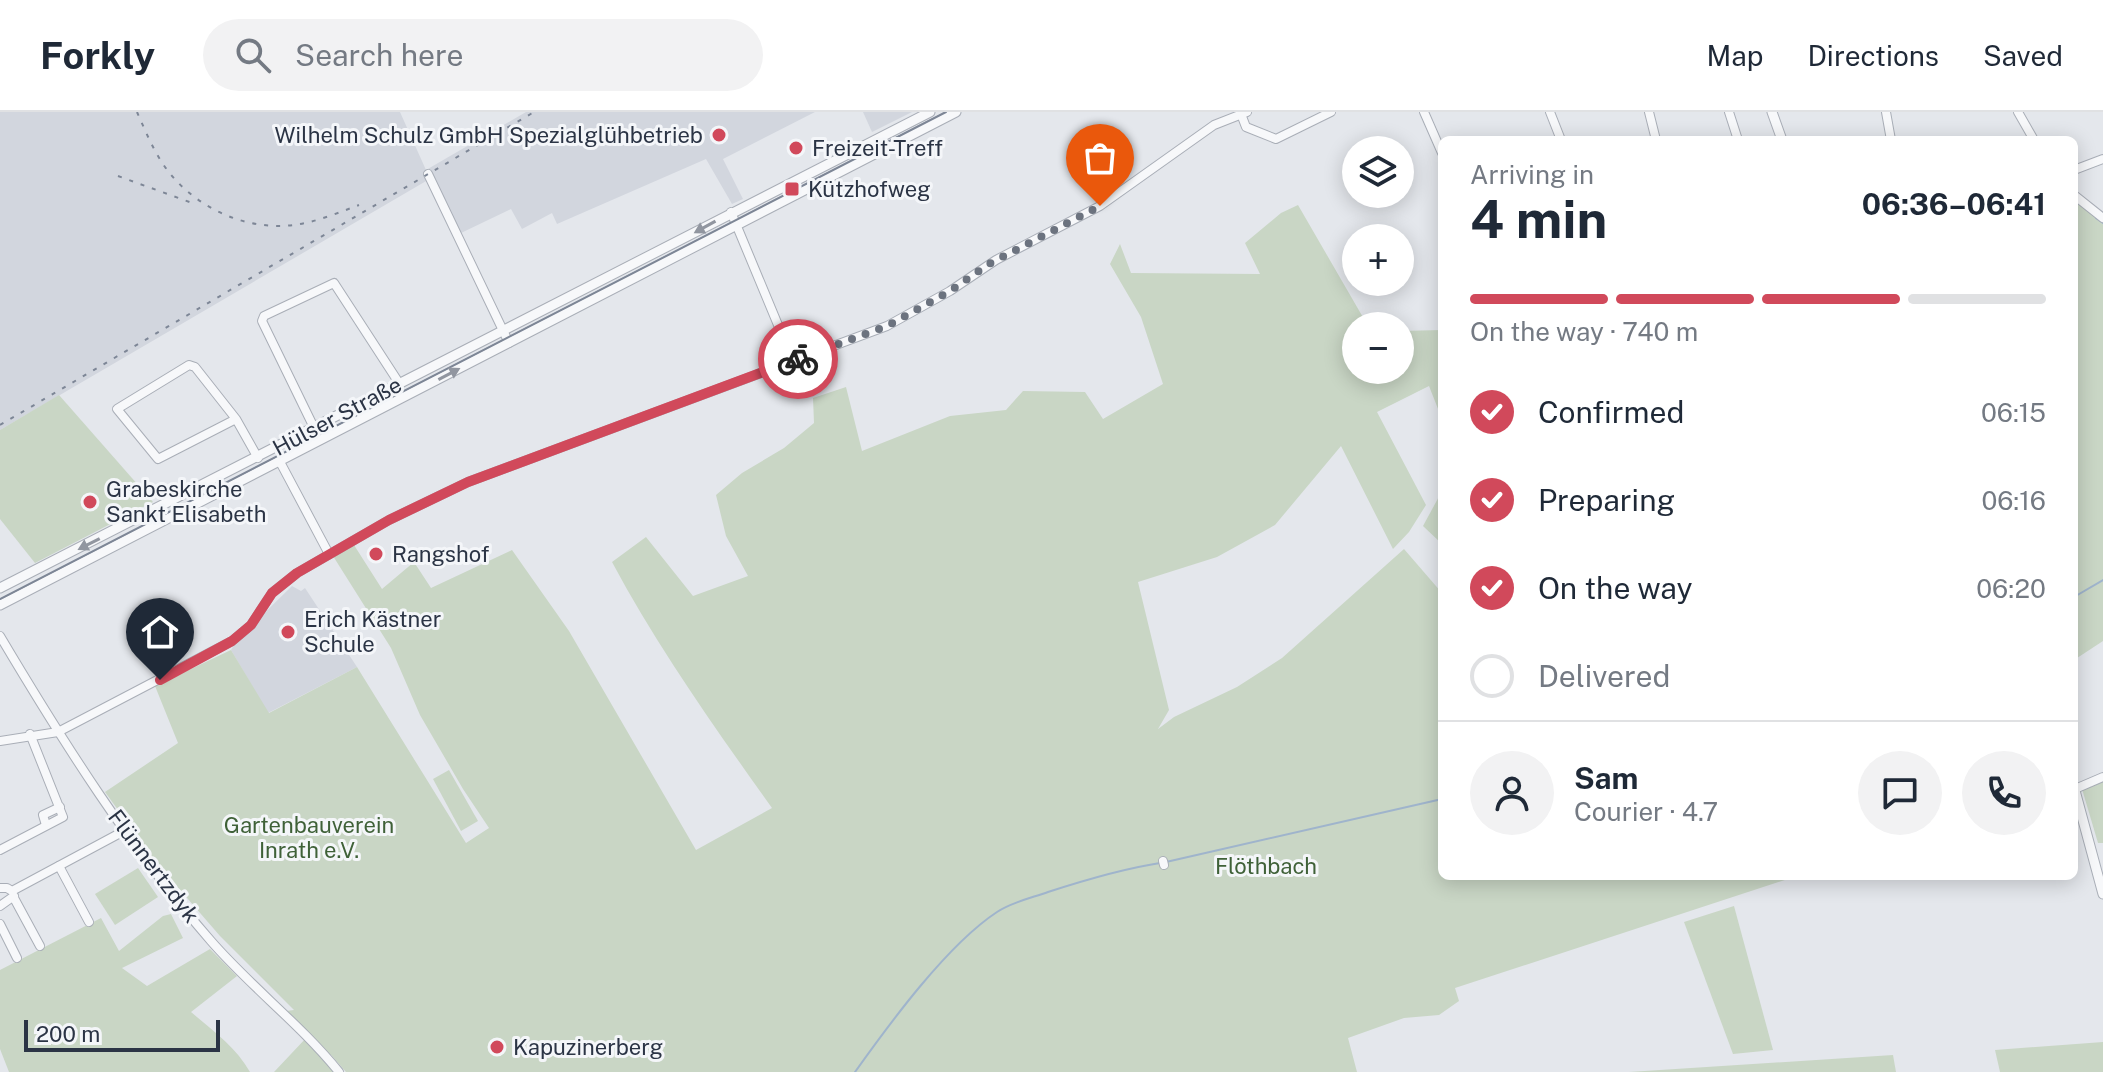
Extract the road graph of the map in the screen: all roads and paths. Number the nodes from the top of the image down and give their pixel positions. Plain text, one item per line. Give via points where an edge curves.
1 (930, 112) edge
2 (956, 112) edge
3 (1331, 112) edge
4 (1424, 112) edge
5 (1550, 112) edge
6 (1649, 112) edge
7 (1729, 112) edge
8 (1772, 112) edge
9 (1886, 112) edge
10 (2018, 112) edge
11 (1244, 113) edge
12 (1559, 136) edge
13 (1655, 136) edge
14 (1737, 136) edge
15 (1781, 136) edge
16 (1890, 136) edge
17 (2032, 136) edge
18 (1438, 144) edge
19 (2103, 159) edge
20 (2078, 168) edge
21 (428, 174) dead end
22 (2078, 198) edge
23 (731, 212) junction
24 (2103, 218) edge
25 (737, 226) junction
26 (503, 330) junction
27 (509, 343) junction
28 (793, 361) junction
29 (399, 383) junction
30 (236, 419) junction
31 (314, 426) junction
32 (320, 440) junction
33 (258, 458) junction
34 (279, 460) junction
35 (329, 554) junction
36 (0, 588) edge
37 (0, 605) edge
38 (0, 636) edge
39 (58, 732) junction
40 (30, 734) junction
41 (0, 741) edge
42 (2103, 777) edge
43 (2078, 786) edge
44 (2078, 803) edge
45 (124, 831) junction
46 (0, 850) edge
47 (59, 866) junction
48 (0, 888) edge
49 (13, 894) junction
50 (2103, 894) edge
51 (0, 906) edge
52 (89, 922) dead end
53 (0, 924) edge
54 (40, 946) dead end
55 (17, 958) dead end
56 (339, 1072) edge

1 - 23 street, Hülser Straße
2 - 25 street, Hülser Straße
3 - 11 street via 1276,139 1246,127
4 - 18 street
5 - 12 street
6 - 13 street
7 - 14 street
8 - 15 street
9 - 16 street
10 - 17 street
11 - 28 street via 1214,125 1100,206 887,326
19 - 20 street
21 - 26 street
22 - 24 street
23 - 25 street
23 -> 26 street, Hülser Straße
25 - 27 street, Hülser Straße
25 - 28 street
26 - 27 street
26 - 29 street, Hülser Straße
32 -> 27 street, Hülser Straße
28 - 35 street via 468,482
29 - 31 street, Hülser Straße
29 - 31 street via 334,283 264,316
30 - 30 street via 189,365 117,409 158,459
30 - 33 street
31 - 32 street
31 - 33 street, Hülser Straße
32 - 34 street, Hülser Straße
33 -> 36 street, Hülser Straße
34 - 35 street, Hülser Straße
34 - 37 street, Hülser Straße
35 - 39 street via 272,593 251,625 232,641
38 - 39 street, Flünnertzdyk
39 - 40 street
39 - 45 street, Flünnertzdyk
40 - 41 street
40 - 46 street via 63,817
42 - 43 street
44 - 50 street
45 - 47 street
45 - 56 street, Flünnertzdyk via 212,942
47 - 49 street
47 - 52 street
48 - 49 street
49 - 51 street
49 - 54 street
53 - 55 street

